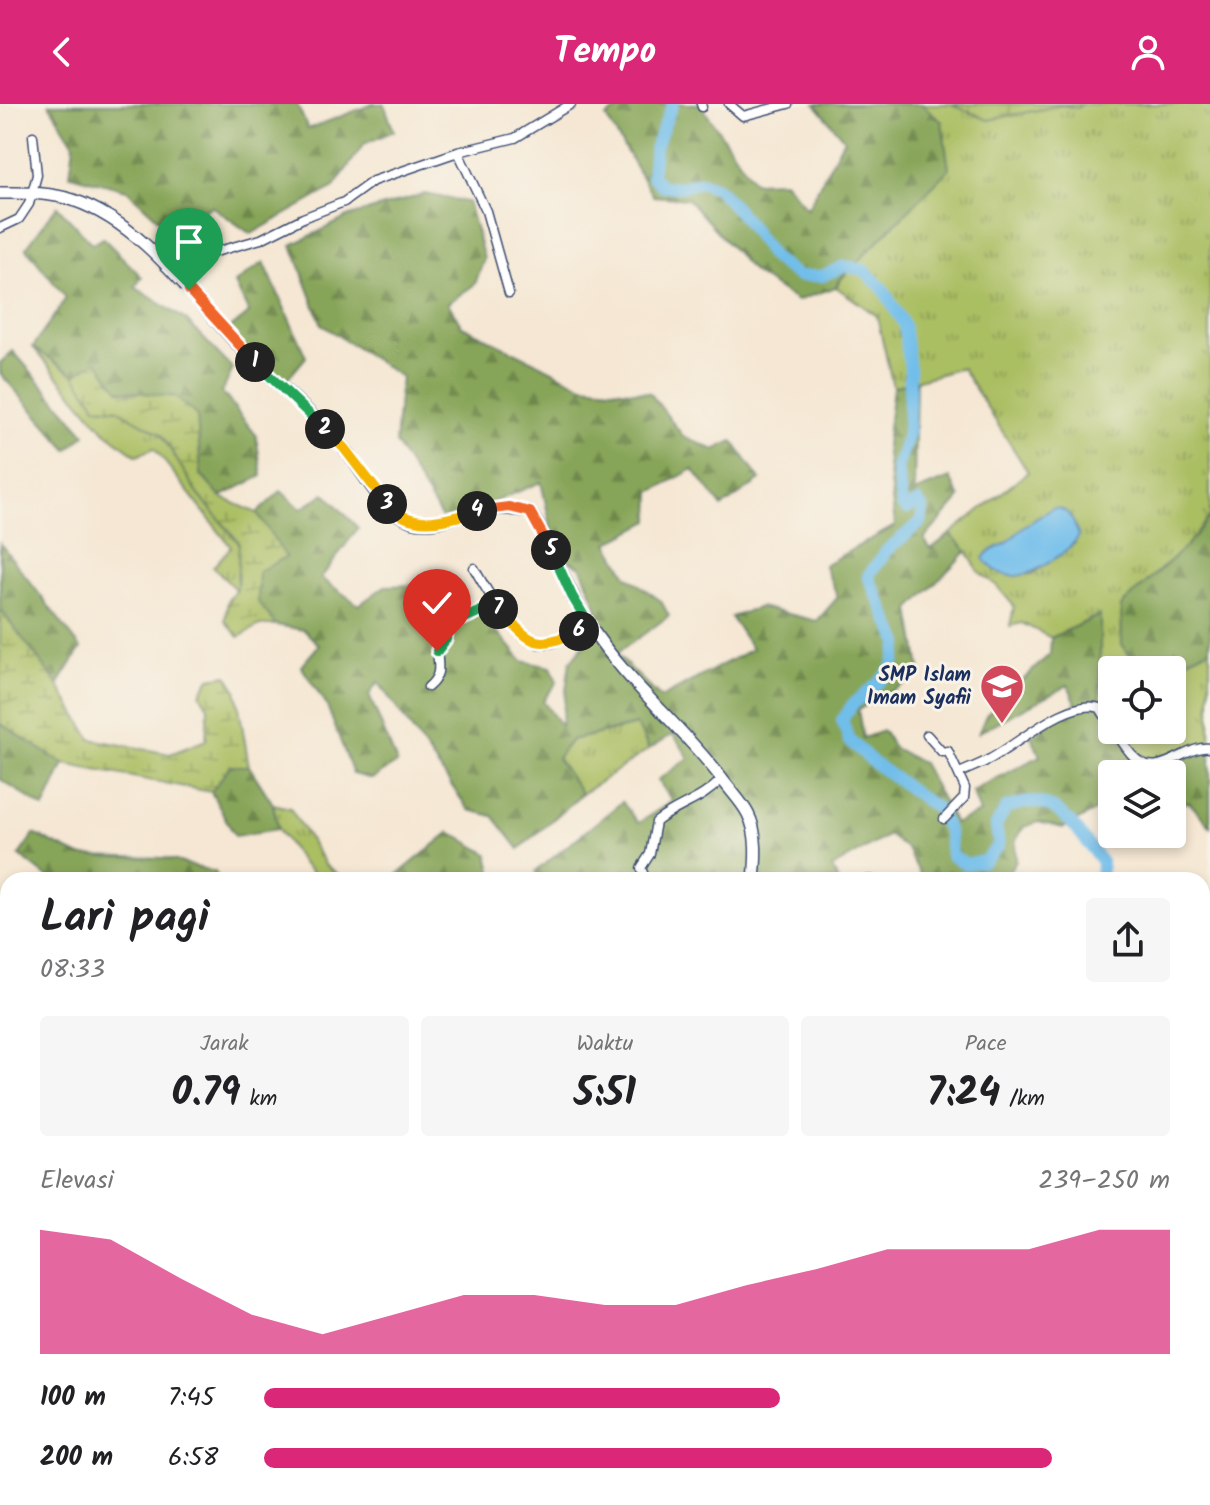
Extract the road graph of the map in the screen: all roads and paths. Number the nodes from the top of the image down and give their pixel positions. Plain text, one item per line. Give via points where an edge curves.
1 (571, 104) edge
2 (729, 104) edge
3 (788, 104) edge
4 (33, 136) dead end
5 (458, 152) junction
6 (0, 193) edge
7 (31, 193) junction
8 (0, 228) edge
9 (165, 266) junction
10 (509, 293) dead end
11 (474, 568) dead end
12 (494, 605) junction
13 (590, 626) junction
14 (428, 687) dead end
15 (1098, 707) edge
16 (927, 735) dead end
17 (1124, 744) edge
18 (1210, 748) edge
19 (959, 773) junction
20 (722, 779) junction
21 (944, 819) dead end
22 (643, 872) edge
23 (755, 872) edge

1 - 5 street via 515,138
2 - 3 street via 743,116
4 - 7 street via 37,175
5 - 9 street via 373,181 344,202 261,239
5 - 10 street via 486,211
6 - 7 street
7 - 8 street via 19,219
7 - 9 street via 94,209 145,244
9 - 13 street via 344,448 390,508 411,521 437,523 509,507 530,512
11 - 12 street
12 - 13 street via 538,644
12 - 14 street via 447,626 437,651 439,673
13 - 20 street via 618,665
15 - 19 street via 1073,709
16 - 19 street via 942,752 948,751
17 - 18 street via 1134,758 1152,765 1199,747
19 - 21 street via 964,798
20 - 22 street via 707,795 656,822
20 - 23 street via 748,815 757,853

